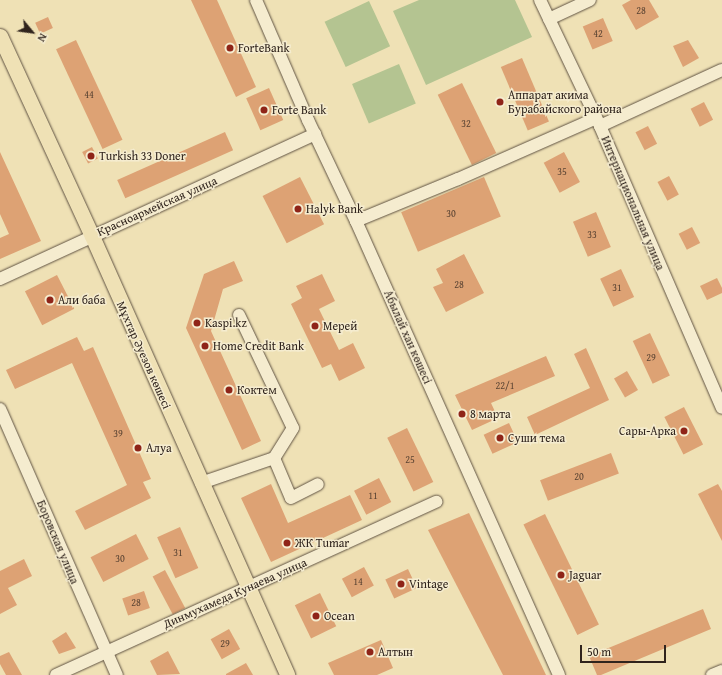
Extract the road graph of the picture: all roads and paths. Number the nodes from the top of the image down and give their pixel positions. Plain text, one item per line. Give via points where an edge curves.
1 (256, 0) edge
2 (540, 0) edge
3 (590, 0) edge
4 (549, 19) junction
5 (0, 36) edge
6 (722, 70) edge
7 (598, 122) junction
8 (315, 134) junction
9 (356, 221) junction
10 (92, 236) junction
11 (0, 278) edge
12 (239, 315) dead end
13 (717, 382) edge
14 (722, 408) edge
15 (0, 409) edge
16 (274, 458) junction
17 (201, 483) junction
18 (318, 484) dead end
19 (436, 502) dead end
20 (247, 589) junction
21 (105, 652) junction
22 (722, 671) edge
23 (56, 675) edge
24 (117, 675) edge
25 (287, 675) edge
26 (559, 675) edge
27 (712, 675) edge

1 - 8 street, Абылай хан көшесі
2 - 4 street, Интернациональная улица
3 - 4 street
4 - 7 street, Интернациональная улица
5 - 10 main road, Мұхтар Әуезов көшесі
6 - 7 street
7 - 9 street
7 - 13 street, Интернациональная улица
8 - 9 street, Абылай хан көшесі
8 - 10 street, Красноармейская улица
9 - 26 street, Абылай хан көшесі
10 - 11 street, Красноармейская улица
10 - 17 main road, Мұхтар Әуезов көшесі
12 - 16 street via 292,428
13 - 14 street, Интернациональная улица
15 - 21 street, Боровская улица
16 - 17 street
16 - 18 street via 291,498
17 - 20 main road, Мұхтар Әуезов көшесі
19 - 20 street, Динмухамеда Кунаева улица
20 - 21 street, Динмухамеда Кунаева улица
20 - 25 main road, Мұхтар Әуезов көшесі
21 - 23 street, Динмухамеда Кунаева улица
21 - 24 street, Боровская улица
22 - 27 street

